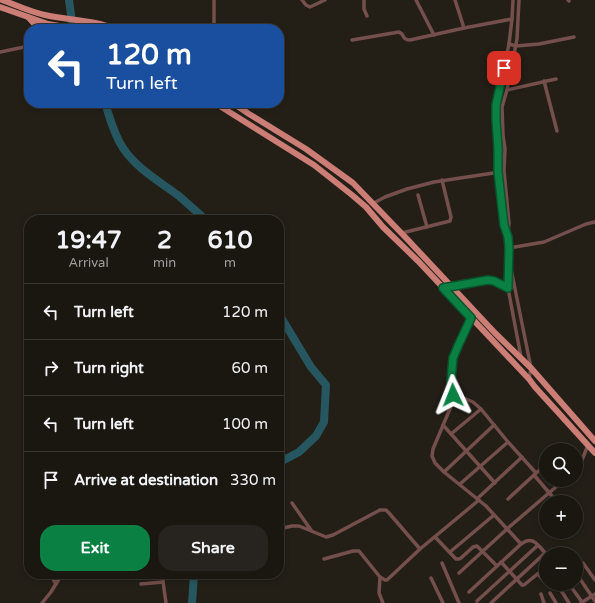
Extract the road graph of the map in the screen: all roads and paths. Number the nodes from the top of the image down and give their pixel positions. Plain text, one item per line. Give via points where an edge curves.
1 (2, 0) edge
2 (214, 0) edge
3 (302, 0) edge
4 (325, 0) edge
5 (364, 0) edge
6 (416, 0) edge
7 (455, 0) edge
8 (513, 0) edge
9 (520, 0) edge
10 (0, 7) edge
11 (367, 16) dead end
12 (28, 17) junction
13 (512, 19) junction
14 (34, 24) edge
15 (48, 24) edge
16 (102, 24) edge
17 (214, 24) edge
18 (464, 28) junction
19 (434, 35) junction
20 (574, 37) dead end
21 (352, 40) dead end
22 (509, 44) junction
23 (516, 46) junction
24 (24, 47) edge
25 (0, 52) edge
26 (556, 79) dead end
27 (544, 82) junction
28 (507, 90) junction
29 (223, 108) edge
30 (240, 108) edge
31 (557, 131) dead end
32 (498, 172) junction
33 (504, 172) junction
34 (442, 180) junction
35 (418, 195) dead end
36 (373, 204) junction
37 (366, 208) junction
38 (595, 222) edge
39 (426, 227) junction
40 (402, 233) junction
41 (508, 237) junction
42 (509, 248) junction
43 (508, 259) junction
44 (451, 286) junction
45 (443, 288) junction
46 (508, 288) junction
47 (471, 318) junction
48 (521, 358) junction
49 (531, 368) junction
50 (529, 379) junction
51 (453, 395) junction
52 (481, 409) junction
53 (443, 425) junction
54 (494, 425) junction
55 (451, 434) junction
56 (594, 438) edge
57 (508, 442) junction
58 (587, 443) junction
59 (466, 451) junction
60 (595, 453) edge
61 (583, 455) edge
62 (522, 458) junction
63 (480, 467) junction
64 (539, 470) edge
65 (444, 472) junction
66 (535, 474) junction
67 (495, 483) junction
68 (460, 484) junction
69 (556, 487) edge
70 (550, 493) junction
71 (479, 499) junction
72 (508, 499) dead end
73 (292, 503) dead end
74 (494, 515) junction
75 (284, 528) edge
76 (507, 529) junction
77 (312, 531) junction
78 (435, 537) junction
79 (521, 544) junction
80 (538, 546) joint
81 (420, 550) junction
82 (450, 552) junction
83 (483, 552) junction
84 (324, 558) dead end
85 (539, 558) edge
86 (502, 562) junction
87 (442, 563) dead end
88 (583, 563) dead end
89 (497, 566) junction
90 (510, 571) junction
91 (459, 573) dead end
92 (538, 574) edge
93 (380, 576) junction
94 (431, 578) dead end
95 (517, 578) junction
96 (53, 579) edge
97 (59, 579) edge
98 (163, 579) edge
99 (595, 580) edge
100 (583, 581) edge
101 (163, 582) junction
102 (56, 584) junction
103 (141, 584) dead end
104 (561, 591) edge
105 (574, 591) edge
106 (469, 592) dead end
107 (550, 593) dead end
108 (541, 594) dead end
109 (593, 595) edge
110 (477, 601) dead end
111 (595, 601) edge
112 (42, 603) edge
113 (166, 603) edge
114 (383, 603) edge
115 (444, 603) edge
116 (459, 603) edge
117 (490, 603) edge
118 (544, 603) edge
119 (556, 603) edge
120 (569, 603) edge
121 (582, 603) edge

1 - 16 main road via 44,15
2 - 17 street
3 - 4 street via 310,7
5 - 11 street
6 - 19 street
7 - 18 street
8 - 13 street
9 - 23 street
10 - 12 main road
12 - 14 main road
12 - 15 main road
13 - 18 street
13 - 22 street
18 - 19 street
19 - 21 street via 406,40 399,32
20 - 23 street
22 - 23 street
22 - 32 street via 496,105
23 - 28 street
24 - 25 street
26 - 27 street
27 - 28 street
27 - 31 street
28 - 33 street via 502,107
29 - 37 main road via 314,165
30 - 36 main road via 306,149 353,183
32 - 33 street
32 - 34 street
32 - 41 street via 504,225
33 - 41 street
34 - 36 street via 407,189
34 - 39 street via 451,220
35 - 39 street
36 - 37 street
36 - 40 main road
37 - 45 main road
38 - 42 street via 544,242
39 - 40 street
40 - 44 main road
41 - 42 street
42 - 43 street
43 - 46 street
43 - 49 street
44 - 45 street
44 - 46 street via 488,280
44 - 48 main road
45 - 47 main road
46 - 48 street
47 - 50 main road
47 - 51 street via 453,358
48 - 49 main road
49 - 50 street
49 - 56 main road
50 - 58 main road
51 - 52 street via 473,402
51 - 53 street
52 - 54 street
52 - 55 street
53 - 55 street
53 - 65 street via 432,456
54 - 57 street
54 - 59 street
55 - 59 street
56 - 58 street
57 - 62 street
57 - 63 street
58 - 60 main road
58 - 61 street
59 - 63 street
59 - 65 street
62 - 66 street
62 - 67 street
63 - 67 street
63 - 68 street
64 - 66 street
65 - 68 street
66 - 70 street
66 - 72 street
67 - 71 street
68 - 71 street
69 - 70 street
70 - 76 street
71 - 74 street
71 - 78 street
73 - 77 street
74 - 76 street
74 - 82 street
75 - 77 street via 299,526
76 - 79 street
76 - 83 street
77 - 81 street via 330,537 380,510 386,510
78 - 81 street
78 - 82 street
79 - 80 street via 532,540
79 - 86 street
80 - 90 street
81 - 93 street via 387,580
82 - 83 street via 456,559 475,546
83 - 89 street
83 - 91 street
84 - 93 street via 359,551
85 - 95 street
86 - 89 street
86 - 90 street
87 - 116 street
88 - 99 street
89 - 106 street
90 - 95 street
90 - 110 street
92 - 95 street via 524,585
93 - 114 street via 379,593
94 - 115 street
95 - 117 street
96 - 102 street
97 - 102 street
98 - 101 street
100 - 109 street
101 - 103 street
101 - 113 street
102 - 112 street
104 - 120 street
105 - 121 street
107 - 119 street
108 - 118 street
109 - 111 street
109 - 121 street

